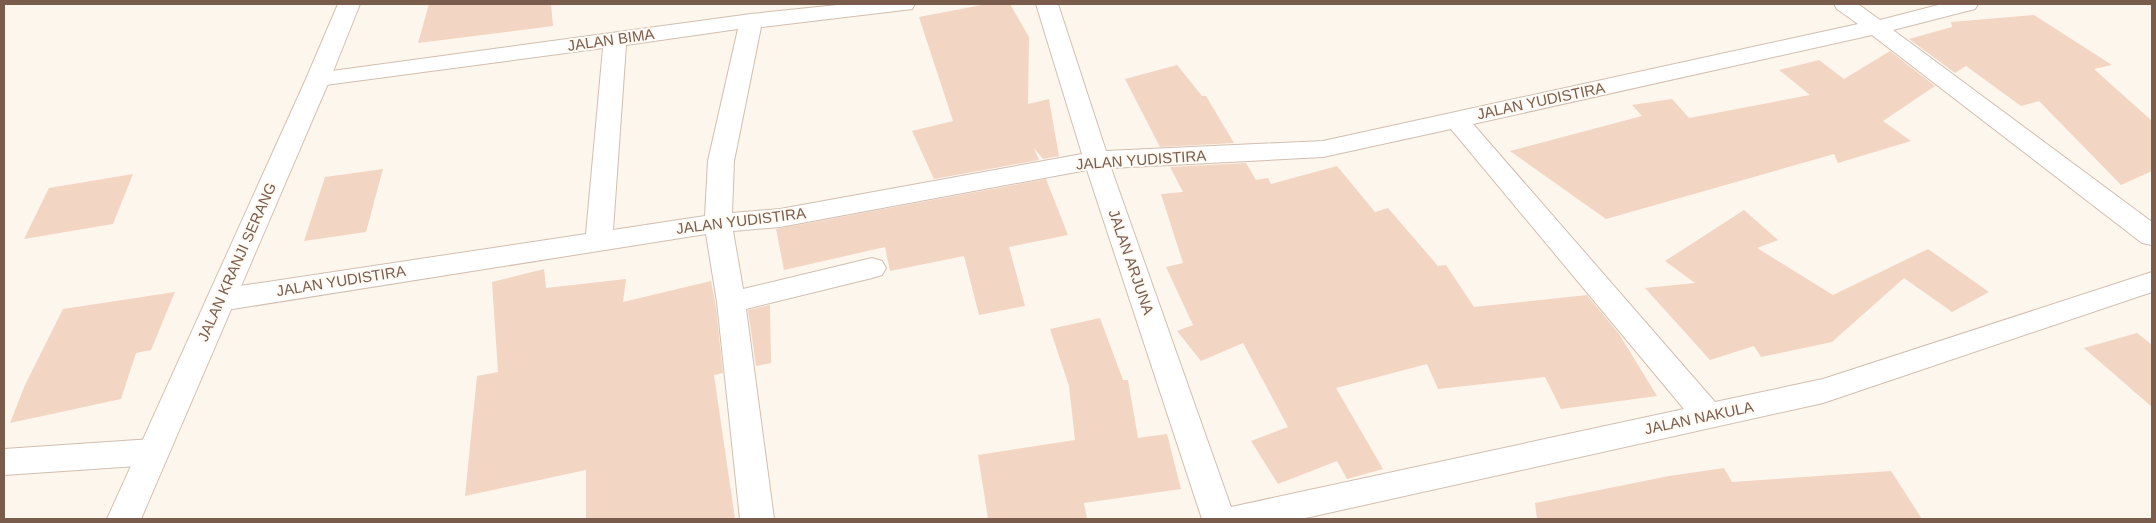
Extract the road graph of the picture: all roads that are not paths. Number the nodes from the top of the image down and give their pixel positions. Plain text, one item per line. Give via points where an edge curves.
1 (348, 4) edge
2 (904, 4) edge
3 (1047, 4) edge
4 (1845, 4) edge
5 (1967, 4) edge
6 (751, 21) junction
7 (1877, 27) junction
8 (615, 39) junction
9 (318, 79) junction
10 (1457, 120) junction
11 (1096, 160) junction
12 (718, 223) junction
13 (2152, 236) edge
14 (599, 241) junction
15 (872, 268) dead end
16 (2152, 282) edge
17 (220, 300) junction
18 (730, 302) junction
19 (1708, 416) junction
20 (152, 452) junction
21 (4, 462) edge
22 (124, 519) edge
23 (757, 519) edge
24 (1219, 519) edge
25 (1237, 519) edge

1 - 9 street, JALAN KRANJI SERANG
2 - 6 street, JALAN BIMA
3 - 11 street, JALAN ARJUNA
4 - 7 street
5 - 7 street, JALAN YUDISTIRA
6 - 8 street, JALAN BIMA
6 - 12 street via 721,161
7 - 10 street, JALAN YUDISTIRA
7 - 13 street
8 - 9 street, JALAN BIMA
8 - 14 street
9 - 17 street, JALAN KRANJI SERANG
10 - 11 street, JALAN YUDISTIRA via 1323,149
10 - 19 street
11 - 12 street, JALAN YUDISTIRA via 780,218
11 - 24 street, JALAN ARJUNA
12 - 14 street, JALAN YUDISTIRA
12 - 18 street
14 - 17 street, JALAN YUDISTIRA
15 - 18 street
16 - 19 street, JALAN NAKULA via 1823,391
17 - 20 street, JALAN KRANJI SERANG
18 - 23 street
19 - 25 street, JALAN NAKULA
20 - 21 street
20 - 22 street, JALAN KRANJI SERANG

